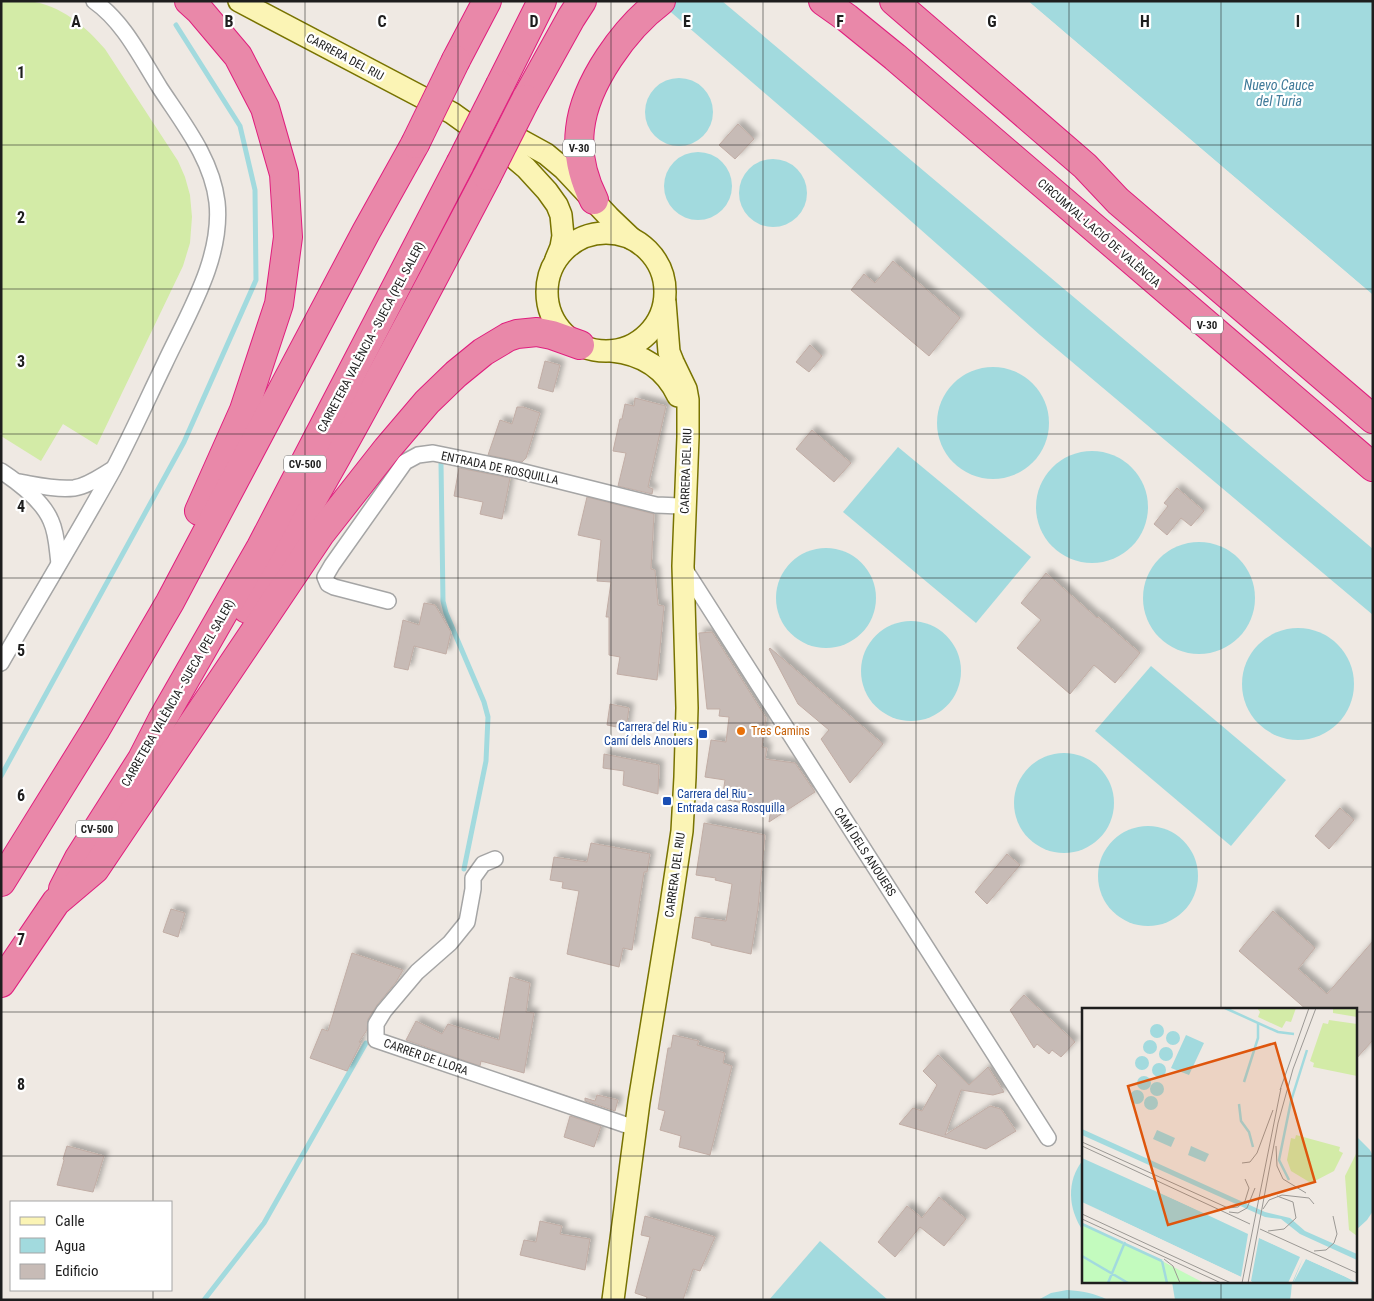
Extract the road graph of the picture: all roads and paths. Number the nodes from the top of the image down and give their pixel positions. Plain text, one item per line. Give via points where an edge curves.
1 (94, 1) edge
2 (189, 1) edge
3 (239, 1) edge
4 (487, 1) edge
5 (542, 1) edge
6 (582, 1) edge
7 (823, 1) edge
8 (872, 1) edge
9 (894, 1) edge
10 (655, 6) edge
11 (452, 113) junction
12 (594, 200) junction
13 (1118, 201) junction
14 (631, 238) junction
15 (556, 259) junction
16 (664, 302) junction
17 (580, 345) junction
18 (609, 351) junction
19 (687, 417) junction
20 (1373, 420) edge
21 (1373, 467) edge
22 (113, 469) junction
23 (1, 472) edge
24 (18, 482) junction
25 (685, 505) junction
26 (59, 563) junction
27 (683, 566) junction
28 (388, 601) dead end
29 (1, 663) edge
30 (96, 728) junction
31 (142, 759) junction
32 (494, 859) dead end
33 (1, 882) edge
34 (56, 902) junction
35 (1, 983) edge
36 (635, 1128) junction
37 (1048, 1138) dead end
38 (612, 1300) edge

1 - 22 street via 129,38 198,148 208,168 217,203 216,243 203,283
2 - 30 highway via 238,56 265,108 284,174 288,237 279,304 244,410
3 - 11 street, CARRERA DEL RIU
4 - 30 highway, bridge via 415,144 170,602
5 - 31 highway, CARRETERA VALÈNCIA - SUECA (PEL SALER) / CV-500, bridge via 261,547
6 - 31 highway, bridge via 526,99 388,362 271,571 172,727
7 - 21 highway, CIRCUMVAL·LACIÓ DE VALÈNCIA / V-30 via 902,64
8 - 13 highway via 1074,176
9 - 13 highway via 1085,166
10 - 12 highway, V-30 via 611,55 596,81 584,113 580,128 580,158 583,175
11 - 12 street, CARRERA DEL RIU via 533,146 564,169
11 - 15 street, CARRERA DEL RIU via 526,168 557,205 563,236
12 - 14 street, CARRERA DEL RIU
13 - 20 highway
14 - 15 street via 616,233 589,235 576,240
14 - 16 street via 655,258 662,272
15 - 17 street via 546,286 550,314 557,326
16 - 18 street via 654,327 645,336 624,348
16 - 19 street, CARRERA DEL RIU via 669,352 686,389
17 - 18 street
17 - 34 highway via 537,332 508,337 483,352 427,402 321,533 95,868
18 - 19 street, CARRERA DEL RIU via 624,352 657,367 673,387
19 - 25 street, CARRERA DEL RIU
22 - 24 street via 74,488
22 - 26 street
23 - 24 street
24 - 26 street via 45,509 51,520
25 - 27 street, CARRERA DEL RIU
25 - 28 street, ENTRADA DE ROSQUILLA via 656,504 445,455 418,455 405,462 325,577 334,587
26 - 29 street
27 - 36 street, CARRERA DEL RIU via 687,708 682,831
27 - 37 street, CAMÍ DELS ANOUERS
30 - 33 highway
31 - 34 highway, CARRETERA VALÈNCIA - SUECA (PEL SALER) / CV-500 via 79,858
32 - 36 street, CARRER DE LLORA via 483,864 473,878 467,922 384,1011 376,1024 376,1040
34 - 35 highway
36 - 38 street, CARRERA DEL RIU

